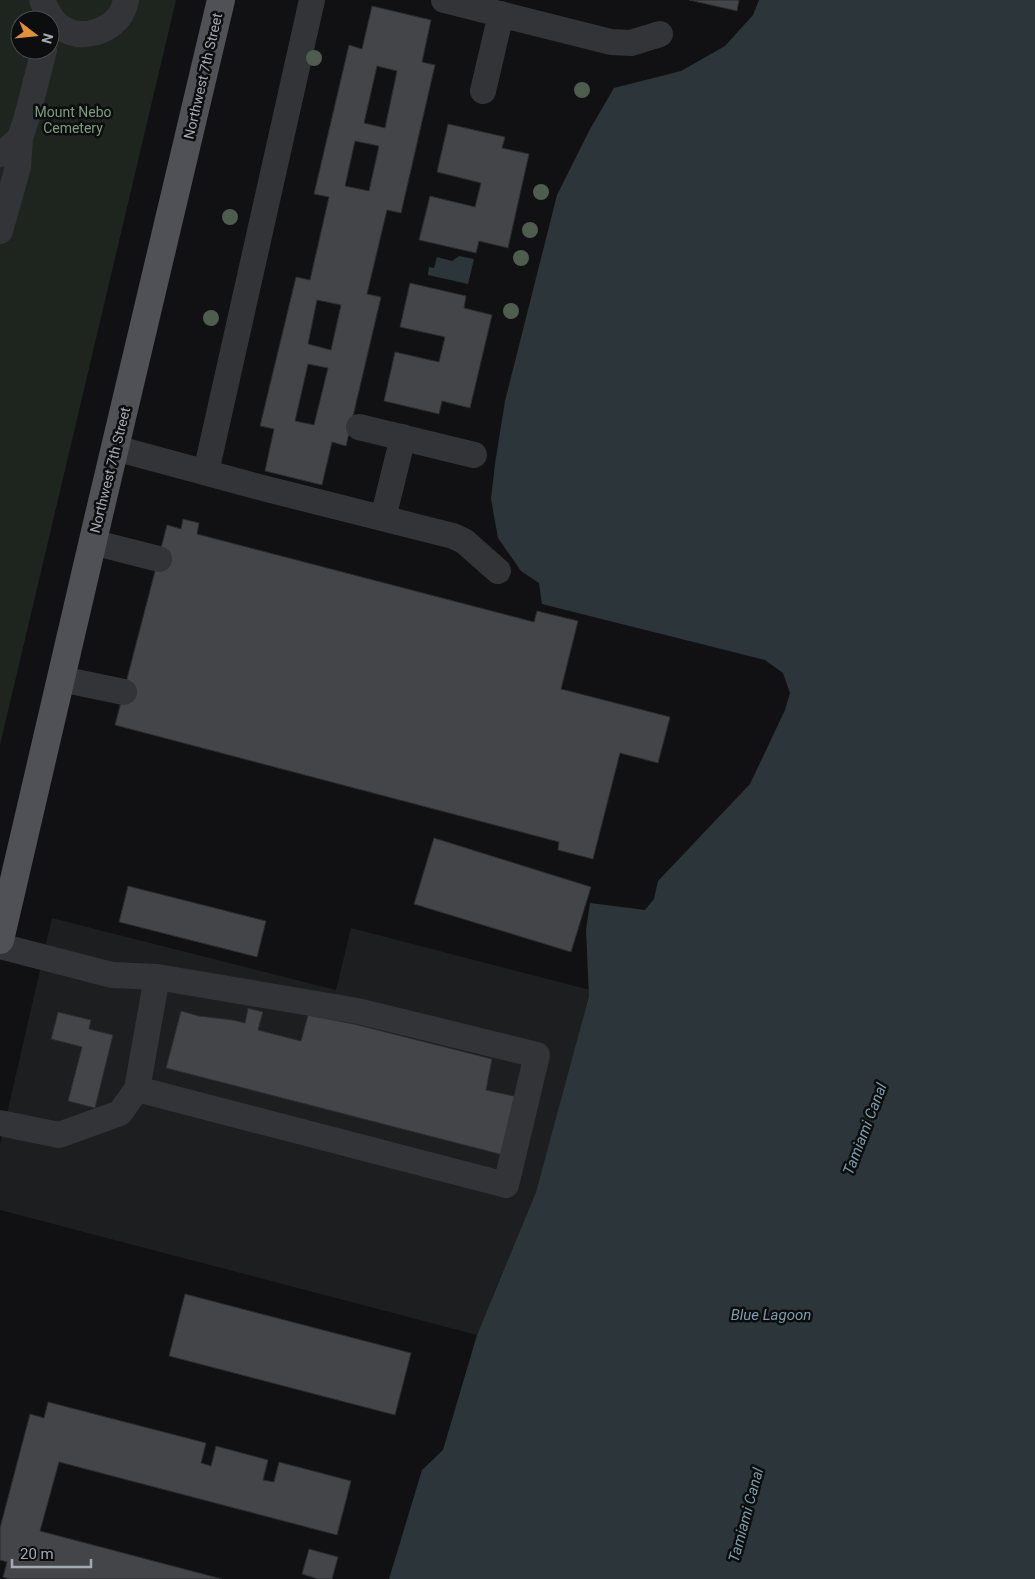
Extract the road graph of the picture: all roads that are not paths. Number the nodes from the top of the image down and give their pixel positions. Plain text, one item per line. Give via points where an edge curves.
1 (126, 0) edge
2 (221, 0) edge
3 (312, 0) edge
4 (444, 0) edge
5 (501, 14) junction
6 (60, 32) edge
7 (660, 34) dead end
8 (41, 60) edge
9 (483, 91) dead end
10 (20, 138) junction
11 (0, 154) edge
12 (1, 223) edge
13 (360, 427) dead end
14 (403, 437) junction
15 (114, 448) junction
16 (474, 455) dead end
17 (206, 472) junction
18 (383, 518) junction
19 (92, 542) junction
20 (159, 559) dead end
21 (498, 571) dead end
22 (61, 679) junction
23 (124, 692) dead end
24 (0, 940) edge
25 (0, 946) edge
26 (157, 976) junction
27 (137, 1089) junction
28 (0, 1123) edge

1 - 6 lane via 121,14 98,32
2 - 15 main road, Northwest 7th Street
3 - 17 lane
4 - 5 lane
5 - 7 lane via 611,42 630,43
5 - 9 lane
8 - 10 lane
10 - 11 lane
10 - 12 lane via 18,167
13 - 14 lane
14 - 16 lane
14 - 18 lane
15 - 17 lane
15 - 19 main road, Northwest 7th Street
17 - 18 lane
18 - 21 lane via 464,541
19 - 20 lane
19 - 22 main road, Northwest 7th Street
22 - 23 lane
22 - 24 main road, Northwest 7th Street
25 - 26 lane via 112,975
26 - 27 lane
26 - 27 lane via 358,1011 537,1055 506,1185
27 - 28 lane via 120,1113 59,1135

